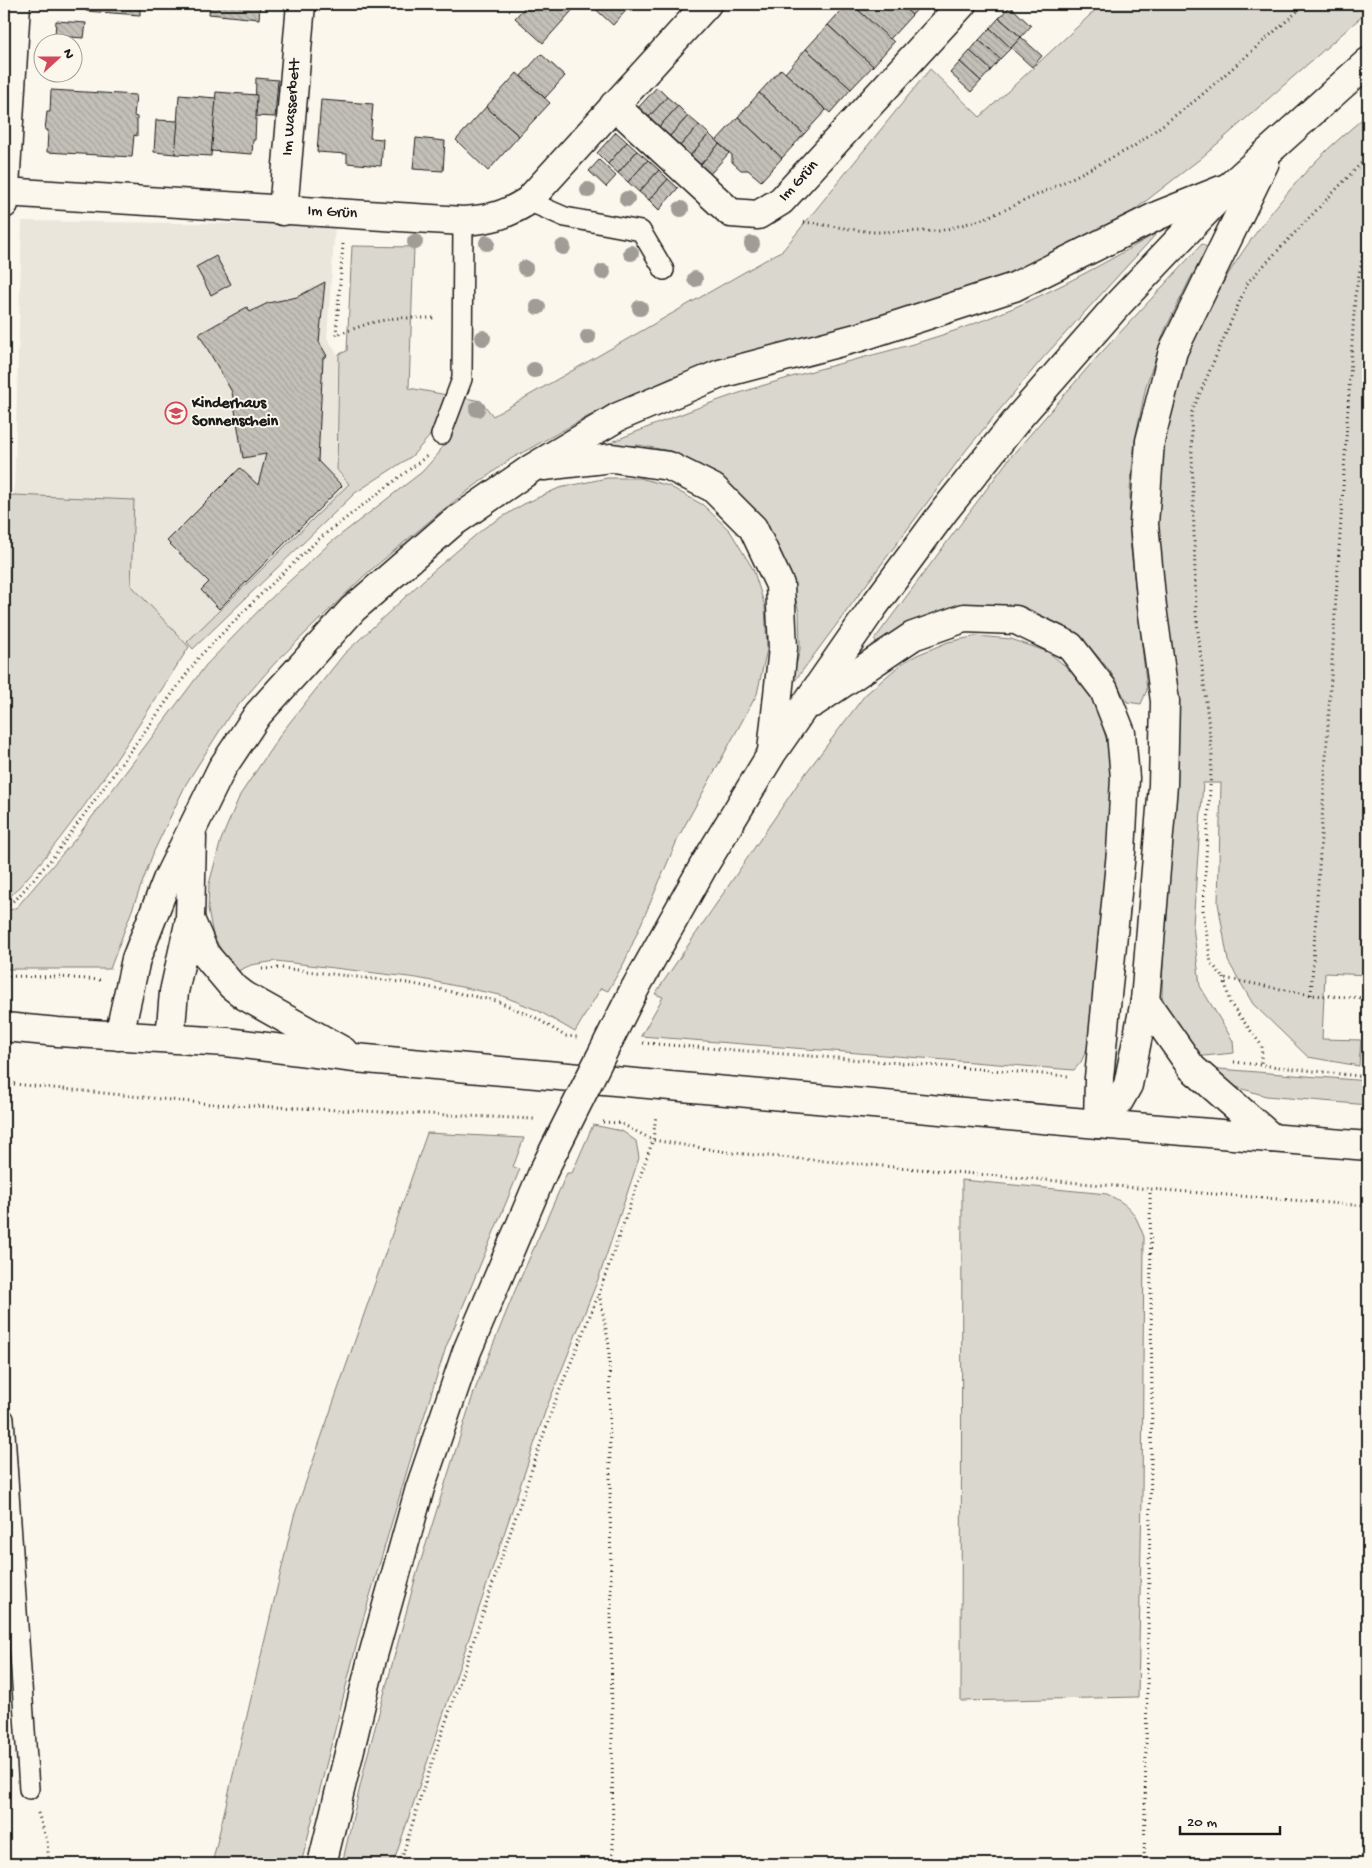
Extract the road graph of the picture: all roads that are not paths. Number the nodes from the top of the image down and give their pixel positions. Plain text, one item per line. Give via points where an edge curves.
1 (16, 4) edge
2 (301, 4) edge
3 (707, 4) edge
4 (962, 4) edge
5 (1368, 62) edge
6 (614, 105) junction
7 (1271, 149) junction
8 (1228, 187) junction
9 (4, 192) edge
10 (528, 201) junction
11 (4, 204) edge
12 (283, 211) junction
13 (463, 221) junction
14 (664, 270) dead end
15 (441, 435) road end
16 (532, 468) junction
17 (801, 711) junction
18 (772, 753) junction
19 (192, 828) junction
20 (190, 920) junction
21 (1145, 1001) junction
22 (4, 1027) edge
23 (119, 1036) junction
24 (170, 1038) junction
25 (355, 1058) junction
26 (1098, 1124) junction
27 (1272, 1138) junction
28 (1368, 1146) edge
29 (4, 1419) edge
30 (30, 1789) road end
31 (322, 1864) edge

1 - 9 main road
2 - 12 main road, Im Wasserbett
3 - 6 main road, Im Grün
4 - 6 main road, Im Grün via 780,201 758,215 732,213
5 - 7 main road
6 - 10 main road, Im Grün
7 - 8 main road
7 - 21 main road via 1173,350 1150,440 1144,524 1165,702 1163,785
8 - 16 main road via 1159,215 1014,286 860,337 720,374 618,416
8 - 17 main road via 1119,303 1021,415 945,510
9 - 11 main road
9 - 12 main road, Im Grün
10 - 13 main road, Im Grün via 510,213
10 - 14 lane via 565,217 641,231
12 - 13 main road, Im Grün
13 - 15 lane via 462,379
16 - 18 main road via 612,458 668,466 713,488 753,528 780,585 783,648
16 - 19 main road via 451,524 353,609 258,714 222,768
17 - 18 main road
17 - 26 main road via 913,636 964,618 1016,620 1070,646 1104,690 1122,733 1125,778 1099,1078
18 - 31 main road, bridge via 633,992 543,1172 466,1351 420,1488 372,1659
19 - 20 main road
19 - 23 main road via 167,880 136,959
20 - 24 main road via 174,992
20 - 25 main road via 205,954 232,986
21 - 26 main road via 1128,1085
21 - 27 main road via 1192,1068
22 - 23 main road
23 - 24 main road
24 - 25 main road
25 - 26 main road
26 - 27 main road
27 - 28 main road
29 - 30 lane

